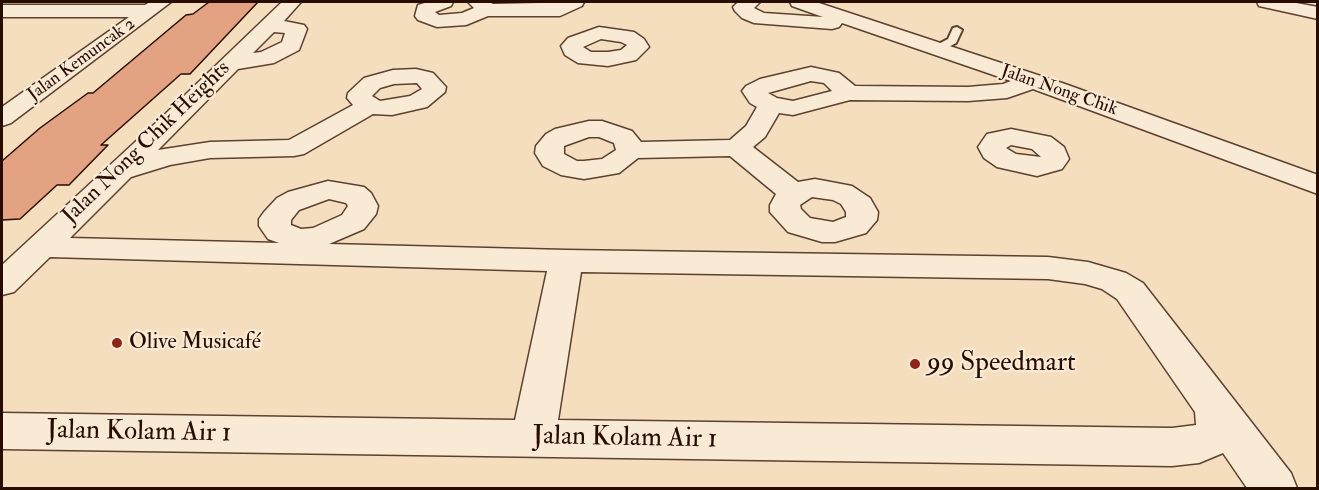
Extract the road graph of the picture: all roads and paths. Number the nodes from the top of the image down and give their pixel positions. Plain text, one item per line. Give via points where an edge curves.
1 (292, 2) edge
2 (444, 2) edge
3 (751, 2) edge
4 (799, 2) edge
5 (1266, 2) edge
6 (155, 6) edge
7 (481, 6) edge
8 (568, 6) edge
9 (2, 11) edge
10 (1317, 13) edge
11 (863, 24) junction
12 (269, 25) junction
13 (957, 30) dead end
14 (590, 35) dead end
15 (937, 49) junction
16 (230, 63) junction
17 (1032, 81) junction
18 (968, 94) junction
19 (369, 106) dead end
20 (2, 118) edge
21 (169, 125) junction
22 (1011, 137) dead end
23 (294, 148) junction
24 (737, 148) junction
25 (210, 150) junction
26 (630, 150) dead end
27 (118, 172) junction
28 (1317, 185) edge
29 (794, 193) dead end
30 (299, 198) dead end
31 (40, 247) junction
32 (567, 261) junction
33 (2, 284) edge
34 (1216, 407) junction
35 (2, 431) edge
36 (533, 438) junction
37 (1274, 489) edge

1 - 12 street, Jalan Nong Chik Heights
2 - 7 street via 425,9 425,16 437,21 457,21 475,17
3 - 11 street via 742,8 761,19
4 - 11 street, Jalan Nong Chik
5 - 10 street
6 - 9 street
6 - 20 street, Jalan Kemuncak 2
7 - 8 street
8 - 14 street
11 - 15 street, Jalan Nong Chik
12 - 16 street, Jalan Nong Chik Heights
12 - 16 street via 297,29 291,45 266,58
13 - 15 lane via 952,41
15 - 17 street, Jalan Nong Chik
16 - 21 street, Jalan Nong Chik Heights
17 - 18 street via 1006,91
17 - 28 street, Jalan Nong Chik
18 - 22 street
18 - 24 street via 844,93 845,88 831,78 800,75 754,91 771,105 756,130
19 - 23 street
21 - 25 street
21 - 27 street, Jalan Nong Chik Heights
23 - 25 street
23 - 30 street
24 - 26 street
24 - 29 street
25 - 27 street
27 - 31 street, Jalan Nong Chik Heights
31 - 32 street
31 - 33 street, Jalan Nong Chik Heights
32 - 34 street via 1048,268 1088,273 1130,291
32 - 36 street
34 - 36 street, Jalan Kolam Air 1 via 1218,434 1199,444 1172,447
34 - 37 street
35 - 36 street, Jalan Kolam Air 1

